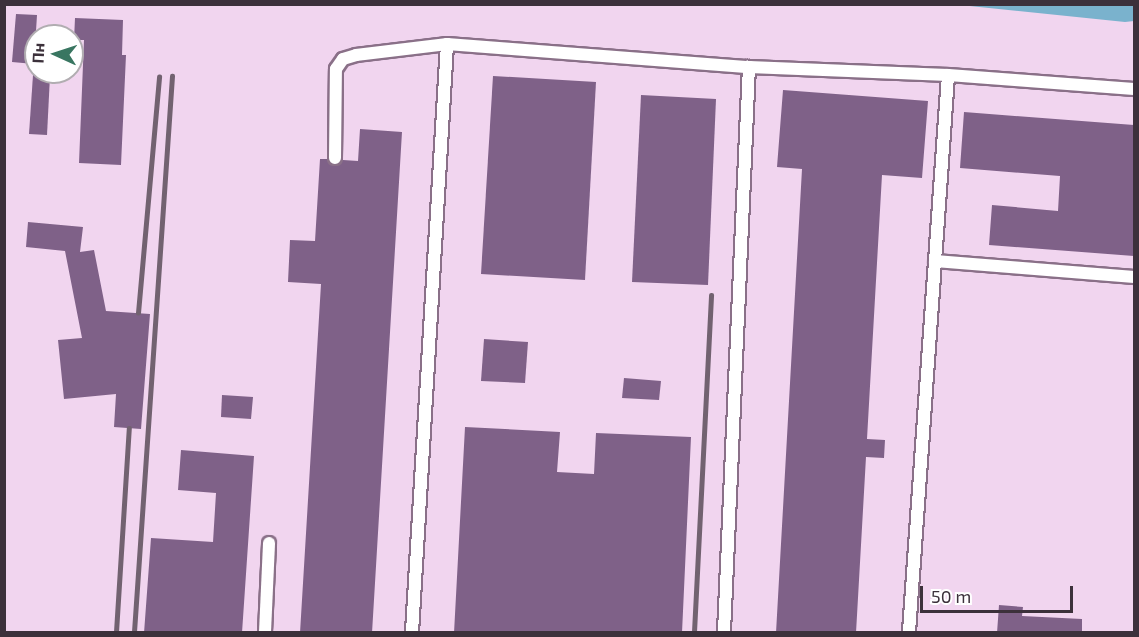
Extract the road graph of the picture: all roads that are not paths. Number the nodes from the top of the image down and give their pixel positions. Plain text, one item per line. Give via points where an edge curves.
1 (447, 44) junction
2 (749, 67) junction
3 (948, 75) junction
4 (1134, 89) edge
5 (335, 158) dead end
6 (935, 261) junction
7 (1134, 277) edge
8 (269, 543) dead end
9 (265, 633) edge
10 (412, 633) edge
11 (724, 633) edge
12 (909, 633) edge

1 - 2 lane
1 - 5 lane via 343,59 336,69
1 - 10 lane
2 - 3 lane
2 - 11 lane
3 - 4 lane
3 - 6 lane
6 - 7 lane
6 - 12 lane
8 - 9 lane

